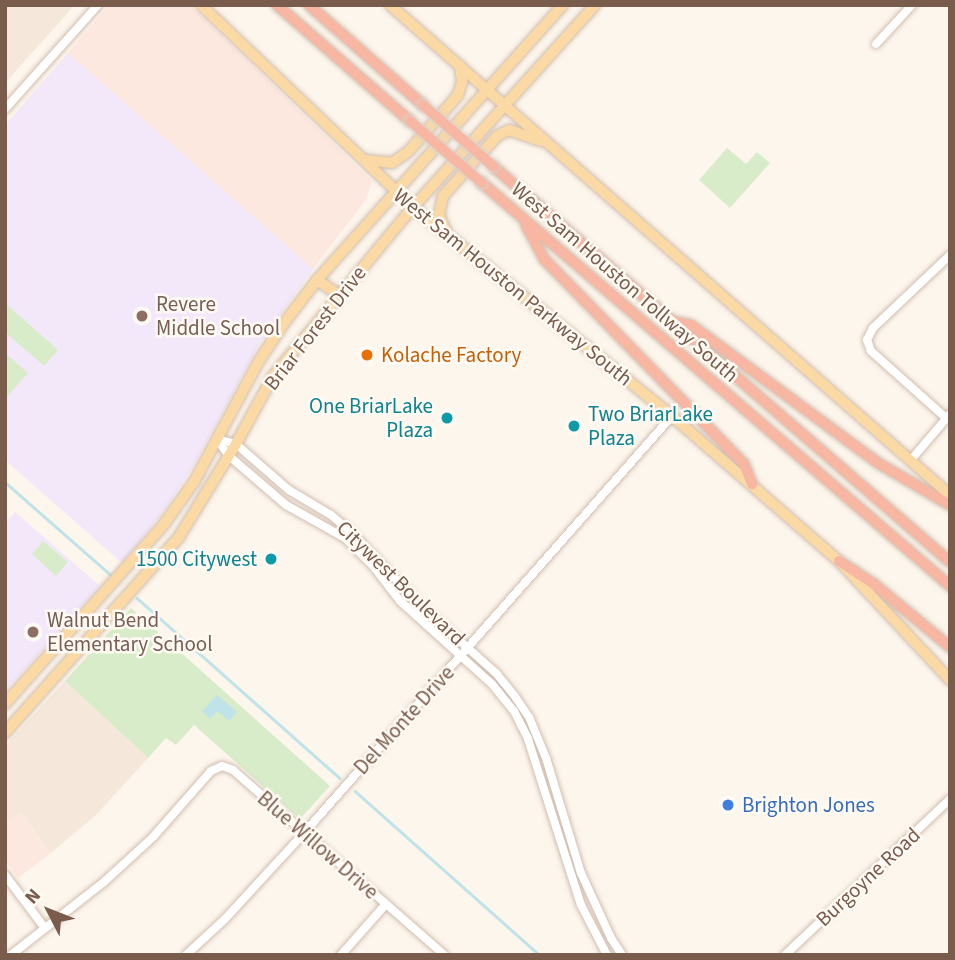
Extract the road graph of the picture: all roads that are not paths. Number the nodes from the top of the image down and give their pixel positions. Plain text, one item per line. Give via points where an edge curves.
1 (97, 5) edge
2 (201, 5) edge
3 (277, 5) edge
4 (309, 5) edge
5 (390, 5) edge
6 (563, 5) edge
7 (595, 5) edge
8 (912, 5) edge
9 (876, 44) dead end
10 (460, 65) junction
11 (486, 89) junction
12 (505, 107) junction
13 (5, 110) edge
14 (545, 143) junction
15 (365, 160) junction
16 (396, 192) junction
17 (413, 207) junction
18 (523, 220) junction
19 (448, 237) junction
20 (950, 255) edge
21 (317, 280) junction
22 (339, 295) junction
23 (669, 320) junction
24 (672, 416) junction
25 (948, 416) edge
26 (217, 439) junction
27 (236, 444) junction
28 (229, 456) junction
29 (910, 461) junction
30 (752, 484) junction
31 (950, 495) edge
32 (950, 505) edge
33 (164, 524) junction
34 (179, 537) junction
35 (839, 561) junction
36 (950, 562) edge
37 (950, 586) edge
38 (89, 611) junction
39 (104, 623) junction
40 (950, 647) edge
41 (468, 648) junction
42 (460, 656) junction
43 (950, 680) edge
44 (5, 704) edge
45 (5, 733) edge
46 (950, 799) edge
47 (304, 833) junction
48 (5, 875) edge
49 (386, 904) junction
50 (44, 927) junction
51 (11, 955) edge
52 (186, 955) edge
53 (341, 955) edge
54 (444, 955) edge
55 (607, 955) edge
56 (622, 955) edge
57 (785, 955) edge

1 - 13 street
2 - 15 main road, West Sam Houston Parkway South
3 - 18 highway, West Sam Houston Tollway South, bridge
4 - 23 highway, West Sam Houston Tollway South, bridge
5 - 10 main road
6 - 11 main road, Briar Forest Drive
7 - 12 main road, Briar Forest Drive
8 - 9 street
10 - 11 main road
10 - 15 main road via 458,95 408,152 392,163
11 - 12 main road
11 - 16 main road, Briar Forest Drive
12 - 14 main road
12 - 17 main road, Briar Forest Drive
14 - 19 main road via 509,130 497,136 443,196 439,215
14 - 29 main road
15 - 16 main road, West Sam Houston Parkway South
16 - 17 main road, West Sam Houston Parkway South
16 - 21 main road, Briar Forest Drive
17 - 19 main road, West Sam Houston Parkway South
17 - 22 main road, Briar Forest Drive
18 - 30 highway via 545,260 744,464
18 - 37 highway, West Sam Houston Tollway South
19 - 24 main road, West Sam Houston Parkway South
20 - 25 street via 873,328 867,340 872,351
21 - 22 main road
21 - 26 main road, Briar Forest Drive via 259,361
22 - 27 main road, Briar Forest Drive via 273,376
23 - 32 highway via 691,325 878,463
23 - 36 highway, West Sam Houston Tollway South
24 - 30 main road, West Sam Houston Parkway South
24 - 41 street, Del Monte Drive
25 - 29 street
26 - 27 street, Citywest Boulevard
26 - 28 street, Citywest Boulevard
26 - 33 main road, Briar Forest Drive
27 - 28 main road, Briar Forest Drive
27 - 41 street, Citywest Boulevard via 289,489 350,531
28 - 34 main road, Briar Forest Drive
28 - 42 street, Citywest Boulevard via 286,505 345,538 400,600
29 - 31 main road
30 - 35 main road, West Sam Houston Parkway South
33 - 34 main road
33 - 38 main road, Briar Forest Drive
34 - 39 main road, Briar Forest Drive
35 - 40 highway
35 - 43 main road, West Sam Houston Parkway South
38 - 39 main road
38 - 44 main road, Briar Forest Drive
39 - 45 main road, Briar Forest Drive
41 - 42 street, Del Monte Drive
41 - 56 street, Citywest Boulevard via 496,673 529,717 581,873
42 - 47 street, Del Monte Drive
42 - 55 street, Citywest Boulevard via 492,684 514,711 528,739 570,879
46 - 57 street, Burgoyne Road
47 - 49 street, Blue Willow Drive
47 - 50 street, Blue Willow Drive via 233,770 222,766 211,771 153,837
47 - 52 street, Del Monte Drive
48 - 50 street
49 - 53 street
49 - 54 street, Blue Willow Drive
50 - 51 street

